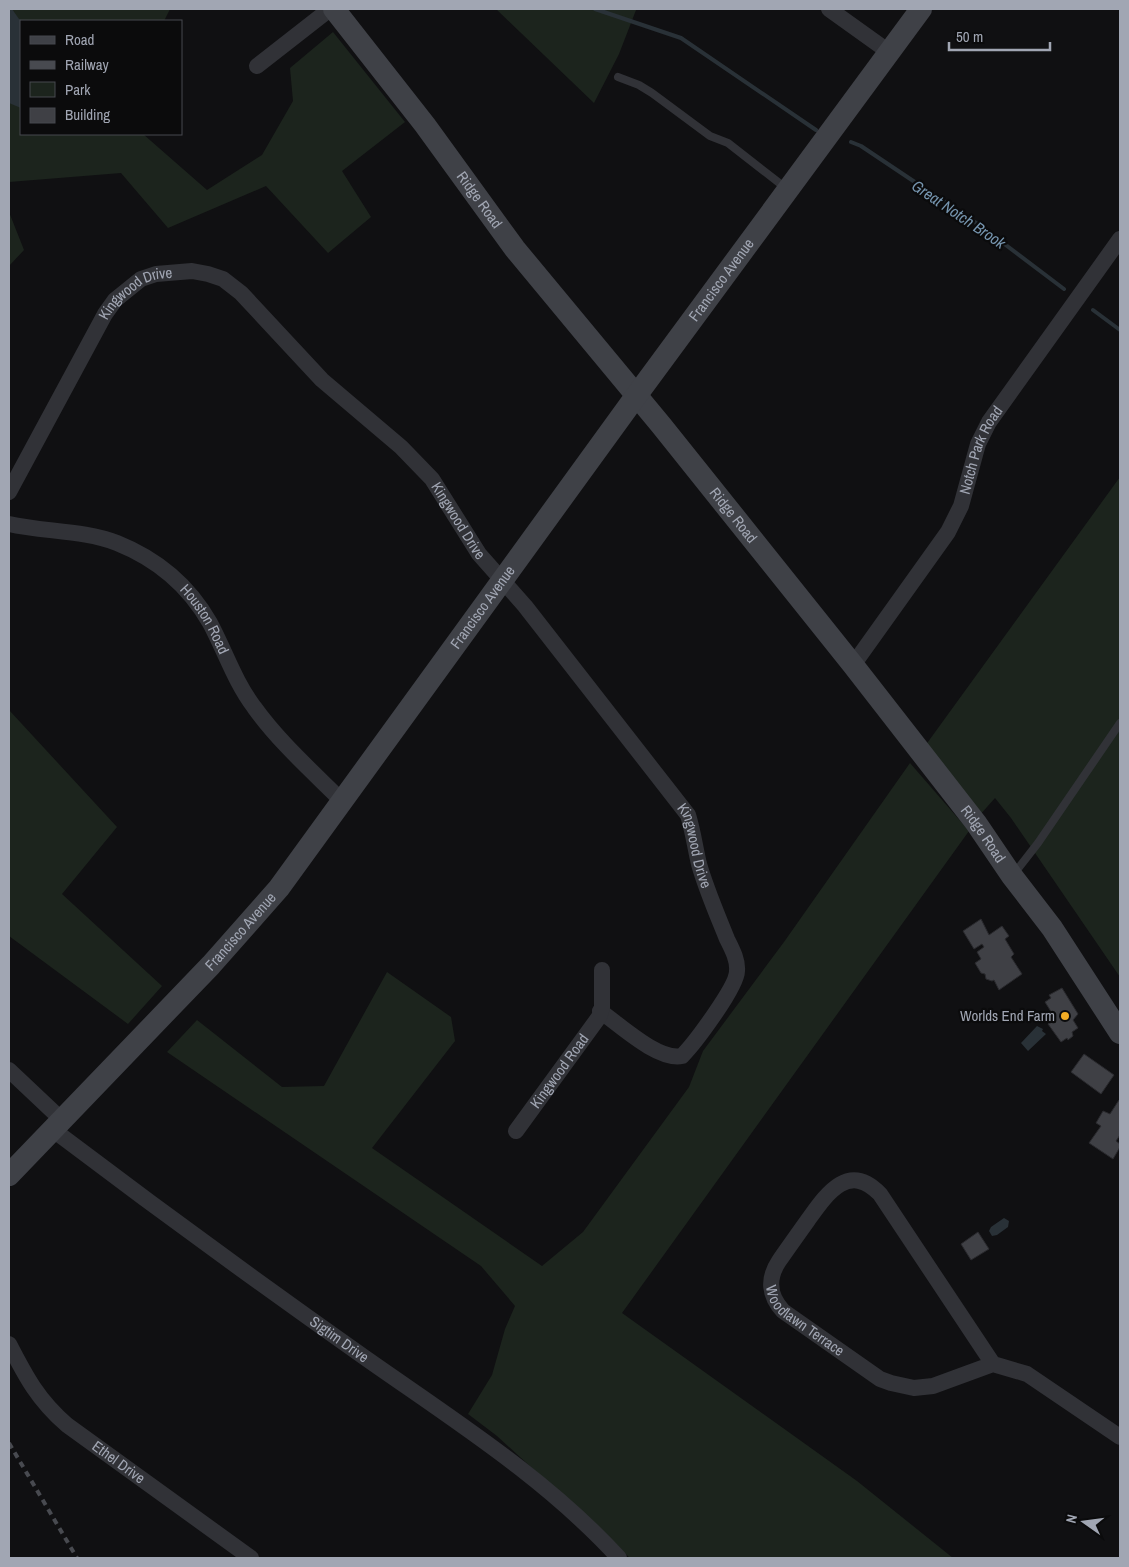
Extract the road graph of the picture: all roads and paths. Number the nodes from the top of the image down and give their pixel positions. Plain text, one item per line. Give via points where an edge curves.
1 (332, 9) edge
2 (829, 9) edge
3 (921, 9) edge
4 (889, 52) junction
5 (257, 66) dead end
6 (618, 77) dead end
7 (788, 190) junction
8 (1120, 239) edge
9 (636, 396) junction
10 (9, 492) edge
11 (9, 524) edge
12 (503, 580) junction
13 (853, 666) junction
14 (1120, 724) edge
15 (342, 801) junction
16 (1012, 876) junction
17 (602, 970) dead end
18 (600, 1011) junction
19 (1120, 1033) edge
20 (9, 1070) edge
21 (57, 1125) junction
22 (516, 1131) dead end
23 (9, 1175) edge
24 (9, 1344) edge
25 (994, 1364) junction
26 (1120, 1437) edge
27 (222, 1537) junction
28 (235, 1558) edge
29 (251, 1558) edge
30 (619, 1558) edge

1 - 5 street
1 - 9 main road, Ridge Road via 425,125 515,249
2 - 4 street
3 - 4 main road, Francisco Avenue
4 - 7 main road, Francisco Avenue
6 - 7 lane via 638,85 710,136 728,143
7 - 9 main road, Francisco Avenue
8 - 13 street, Notch Park Road via 989,422 978,444 966,493 948,532
9 - 12 main road, Francisco Avenue
9 - 13 main road, Ridge Road
10 - 12 street, Kingwood Drive via 115,300 141,279 156,274 192,271 224,279 241,293 322,380 401,447 432,479 479,554
11 - 15 street, Houston Road via 116,543 142,555 179,581 209,623 253,706
12 - 15 main road, Francisco Avenue
12 - 18 street, Kingwood Drive via 688,815 699,864 737,962 738,973 730,990 682,1056 674,1058 654,1050
13 - 16 main road, Ridge Road via 976,824
14 - 16 lane
15 - 21 main road, Francisco Avenue via 279,888 236,937
16 - 19 main road, Ridge Road via 1052,928
17 - 18 street
18 - 22 street, Kingwood Road via 599,1017
20 - 21 street, Sigtim Drive
21 - 23 main road, Francisco Avenue
21 - 30 street, Sigtim Drive via 178,1224 532,1478
24 - 27 street, Ethel Drive via 28,1382 50,1410
25 - 25 street, Woodlawn Terrace via 880,1194 869,1185 854,1181 832,1189 772,1273 772,1294 783,1311 880,1379 914,1388 933,1386
25 - 26 street via 1027,1374
27 - 28 street
27 - 29 street, Ethel Drive

